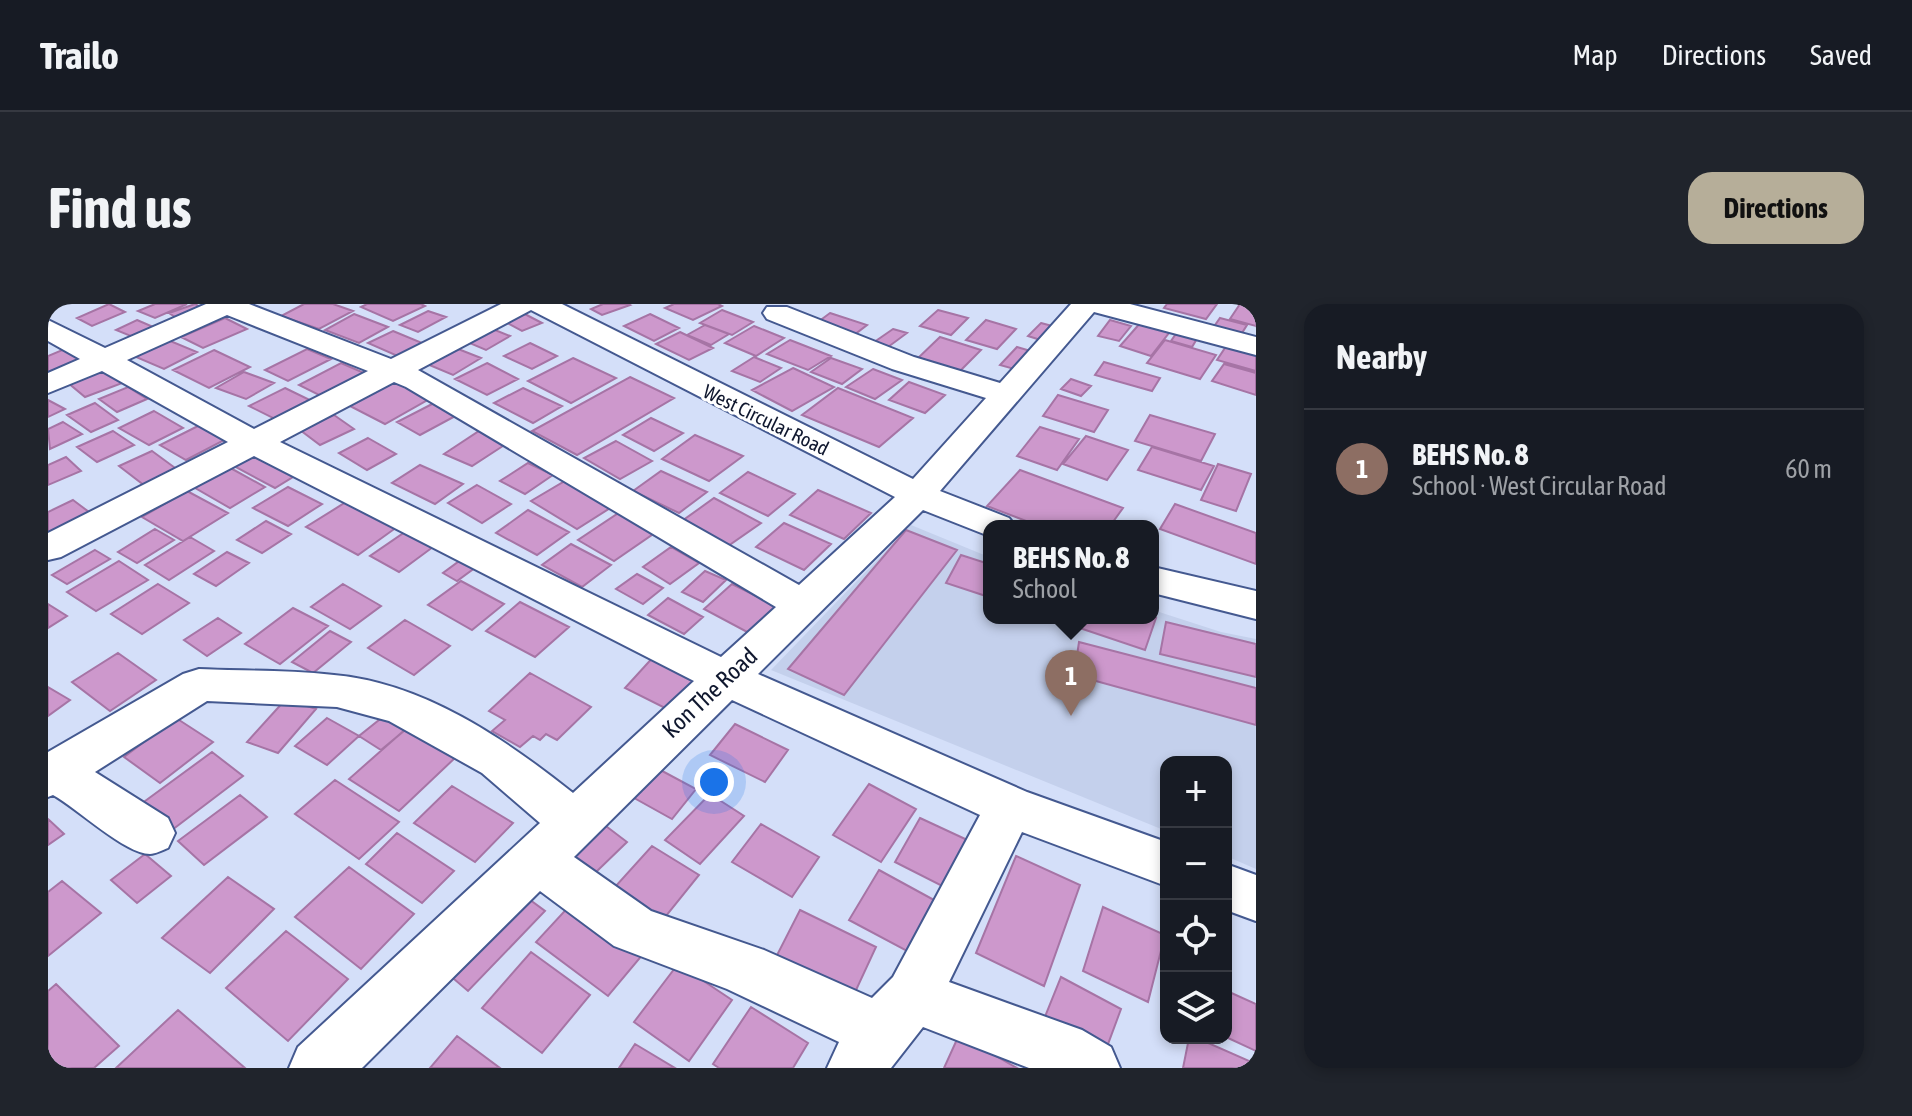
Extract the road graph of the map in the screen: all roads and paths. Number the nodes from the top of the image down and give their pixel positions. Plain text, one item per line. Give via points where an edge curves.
1 (227, 304) edge
2 (522, 304) edge
3 (540, 304) edge
4 (1086, 304) edge
5 (1098, 304) edge
6 (777, 313) dead end
7 (48, 329) edge
8 (1256, 346) edge
9 (102, 360) junction
10 (392, 369) junction
11 (48, 384) edge
12 (1007, 395) junction
13 (251, 441) junction
14 (918, 495) junction
15 (983, 521) edge
16 (48, 548) edge
17 (1159, 581) edge
18 (803, 605) junction
19 (1256, 605) edge
20 (725, 678) junction
21 (50, 774) edge
22 (1010, 806) junction
23 (150, 833) dead end
24 (556, 841) junction
25 (1160, 862) edge
26 (1232, 889) edge
27 (1256, 898) edge
28 (883, 1031) edge
29 (319, 1068) edge
30 (1090, 1068) edge

1 - 9 street
1 - 10 street
2 - 10 street
3 - 14 street, West Circular Road
4 - 12 street, Kon The Road
5 - 8 street
6 - 12 street via 903,363
7 - 9 street
9 - 11 street
9 - 13 street
10 - 13 street
10 - 18 street
12 - 14 street, Kon The Road
13 - 16 street
13 - 20 street
14 - 15 street, West Circular Road
14 - 18 street, Kon The Road
17 - 19 street
18 - 20 street, Kon The Road
20 - 22 street
20 - 24 street, Kon The Road
21 - 23 street via 83,788
21 - 24 street via 199,685 337,691 403,708 499,760
22 - 25 street
22 - 28 street
24 - 28 street via 633,929 744,969
24 - 29 street, Kon The Road
26 - 27 street
28 - 30 street via 1061,1051

